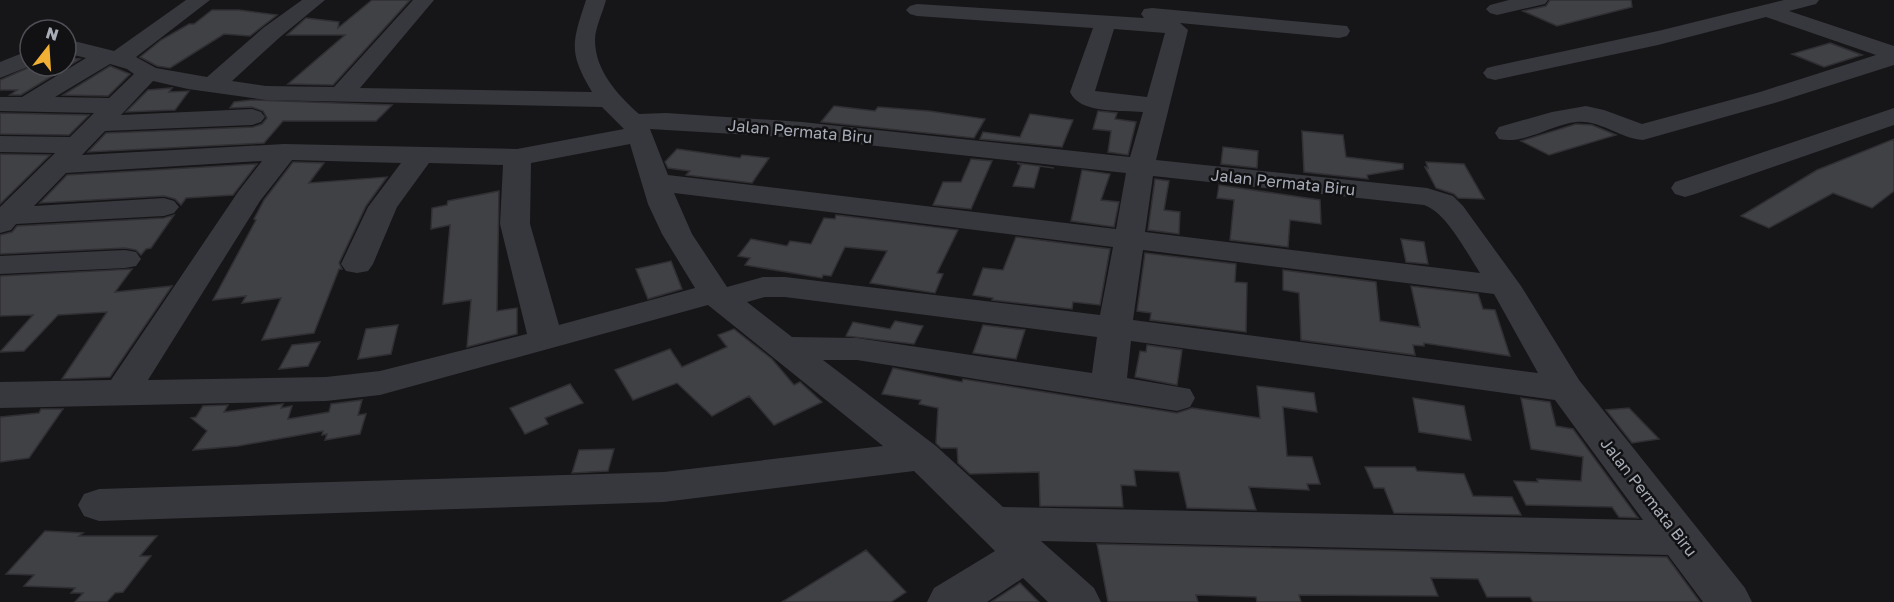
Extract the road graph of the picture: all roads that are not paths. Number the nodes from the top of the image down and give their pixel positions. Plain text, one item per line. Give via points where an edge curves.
1 (200, 0) edge
2 (315, 0) edge
3 (424, 0) edge
4 (596, 0) edge
5 (1538, 0) edge
6 (1736, 0) edge
7 (1809, 0) edge
8 (1497, 9) dead end
9 (916, 10) dead end
10 (1768, 11) junction
11 (1150, 13) edge
12 (1106, 22) junction
13 (1339, 31) dead end
14 (78, 49) edge
15 (1894, 56) edge
16 (112, 57) junction
17 (18, 63) edge
18 (0, 71) edge
19 (148, 73) junction
20 (1495, 73) dead end
21 (213, 85) junction
22 (342, 93) junction
23 (609, 100) junction
24 (0, 104) edge
25 (28, 104) junction
26 (1158, 106) junction
27 (105, 115) junction
28 (1894, 116) edge
29 (252, 117) dead end
30 (636, 128) junction
31 (1508, 133) dead end
32 (0, 144) edge
33 (77, 145) junction
34 (284, 152) junction
35 (420, 156) junction
36 (517, 157) junction
37 (57, 165) junction
38 (1141, 166) junction
39 (656, 183) junction
40 (1685, 188) dead end
41 (164, 207) dead end
42 (3, 210) edge
43 (1130, 238) junction
44 (125, 259) dead end
45 (357, 264) dead end
46 (0, 265) edge
47 (1505, 286) junction
48 (719, 296) junction
49 (1115, 328) junction
50 (546, 340) junction
51 (786, 348) junction
52 (1108, 388) junction
53 (1566, 389) junction
54 (122, 392) junction
55 (0, 394) edge
56 (1177, 398) dead end
57 (922, 456) junction
58 (99, 505) dead end
59 (993, 523) junction
60 (1680, 538) junction
61 (1026, 554) junction
62 (950, 602) edge
63 (1078, 602) edge
64 (1729, 602) edge

1 - 16 street
2 - 21 street
3 - 22 street
4 - 23 street via 584,40 589,68
5 - 8 street
6 - 10 street
7 - 10 street
9 - 12 street
10 - 15 street
10 - 20 street
11 - 12 street
11 - 13 street
11 - 26 street via 1177,30
12 - 26 street via 1083,95 1095,100
14 - 16 street
15 - 31 street via 1769,97 1643,132 1625,130 1596,115 1581,114
16 - 19 street via 142,67
16 - 25 street
17 - 18 street
19 - 21 street
19 - 27 street
21 - 22 street via 266,93
22 - 23 street
23 - 30 street
24 - 25 street
25 - 27 street
26 - 38 street
27 - 29 street
27 - 33 street
28 - 40 street
30 - 36 street, Jalan Permata Biru
30 - 38 street, Jalan Permata Biru via 689,122 802,130
30 - 39 street
32 - 33 street
33 - 37 street
34 - 35 street, Jalan Permata Biru
34 - 37 street, Jalan Permata Biru
34 - 54 street via 248,198
35 - 36 street, Jalan Permata Biru
35 - 45 street via 383,207
36 - 50 street via 514,224
37 - 42 street via 34,190
38 - 43 street
38 - 47 street, Jalan Permata Biru via 1427,197 1443,202
39 - 43 street
39 - 48 street via 677,234
41 - 42 street
43 - 47 street
43 - 49 street
44 - 46 street
47 - 53 street, Jalan Permata Biru
48 - 49 street via 763,286 785,287
48 - 50 street
48 - 51 street
49 - 52 street
49 - 53 street
50 - 54 street via 380,382 326,389
51 - 52 street via 857,349
51 - 57 street
52 - 56 street
53 - 60 street, Jalan Permata Biru
54 - 55 street
57 - 58 street via 664,487
57 - 59 street
59 - 60 street
59 - 61 street
60 - 64 street, Jalan Permata Biru
61 - 62 street
61 - 63 street

